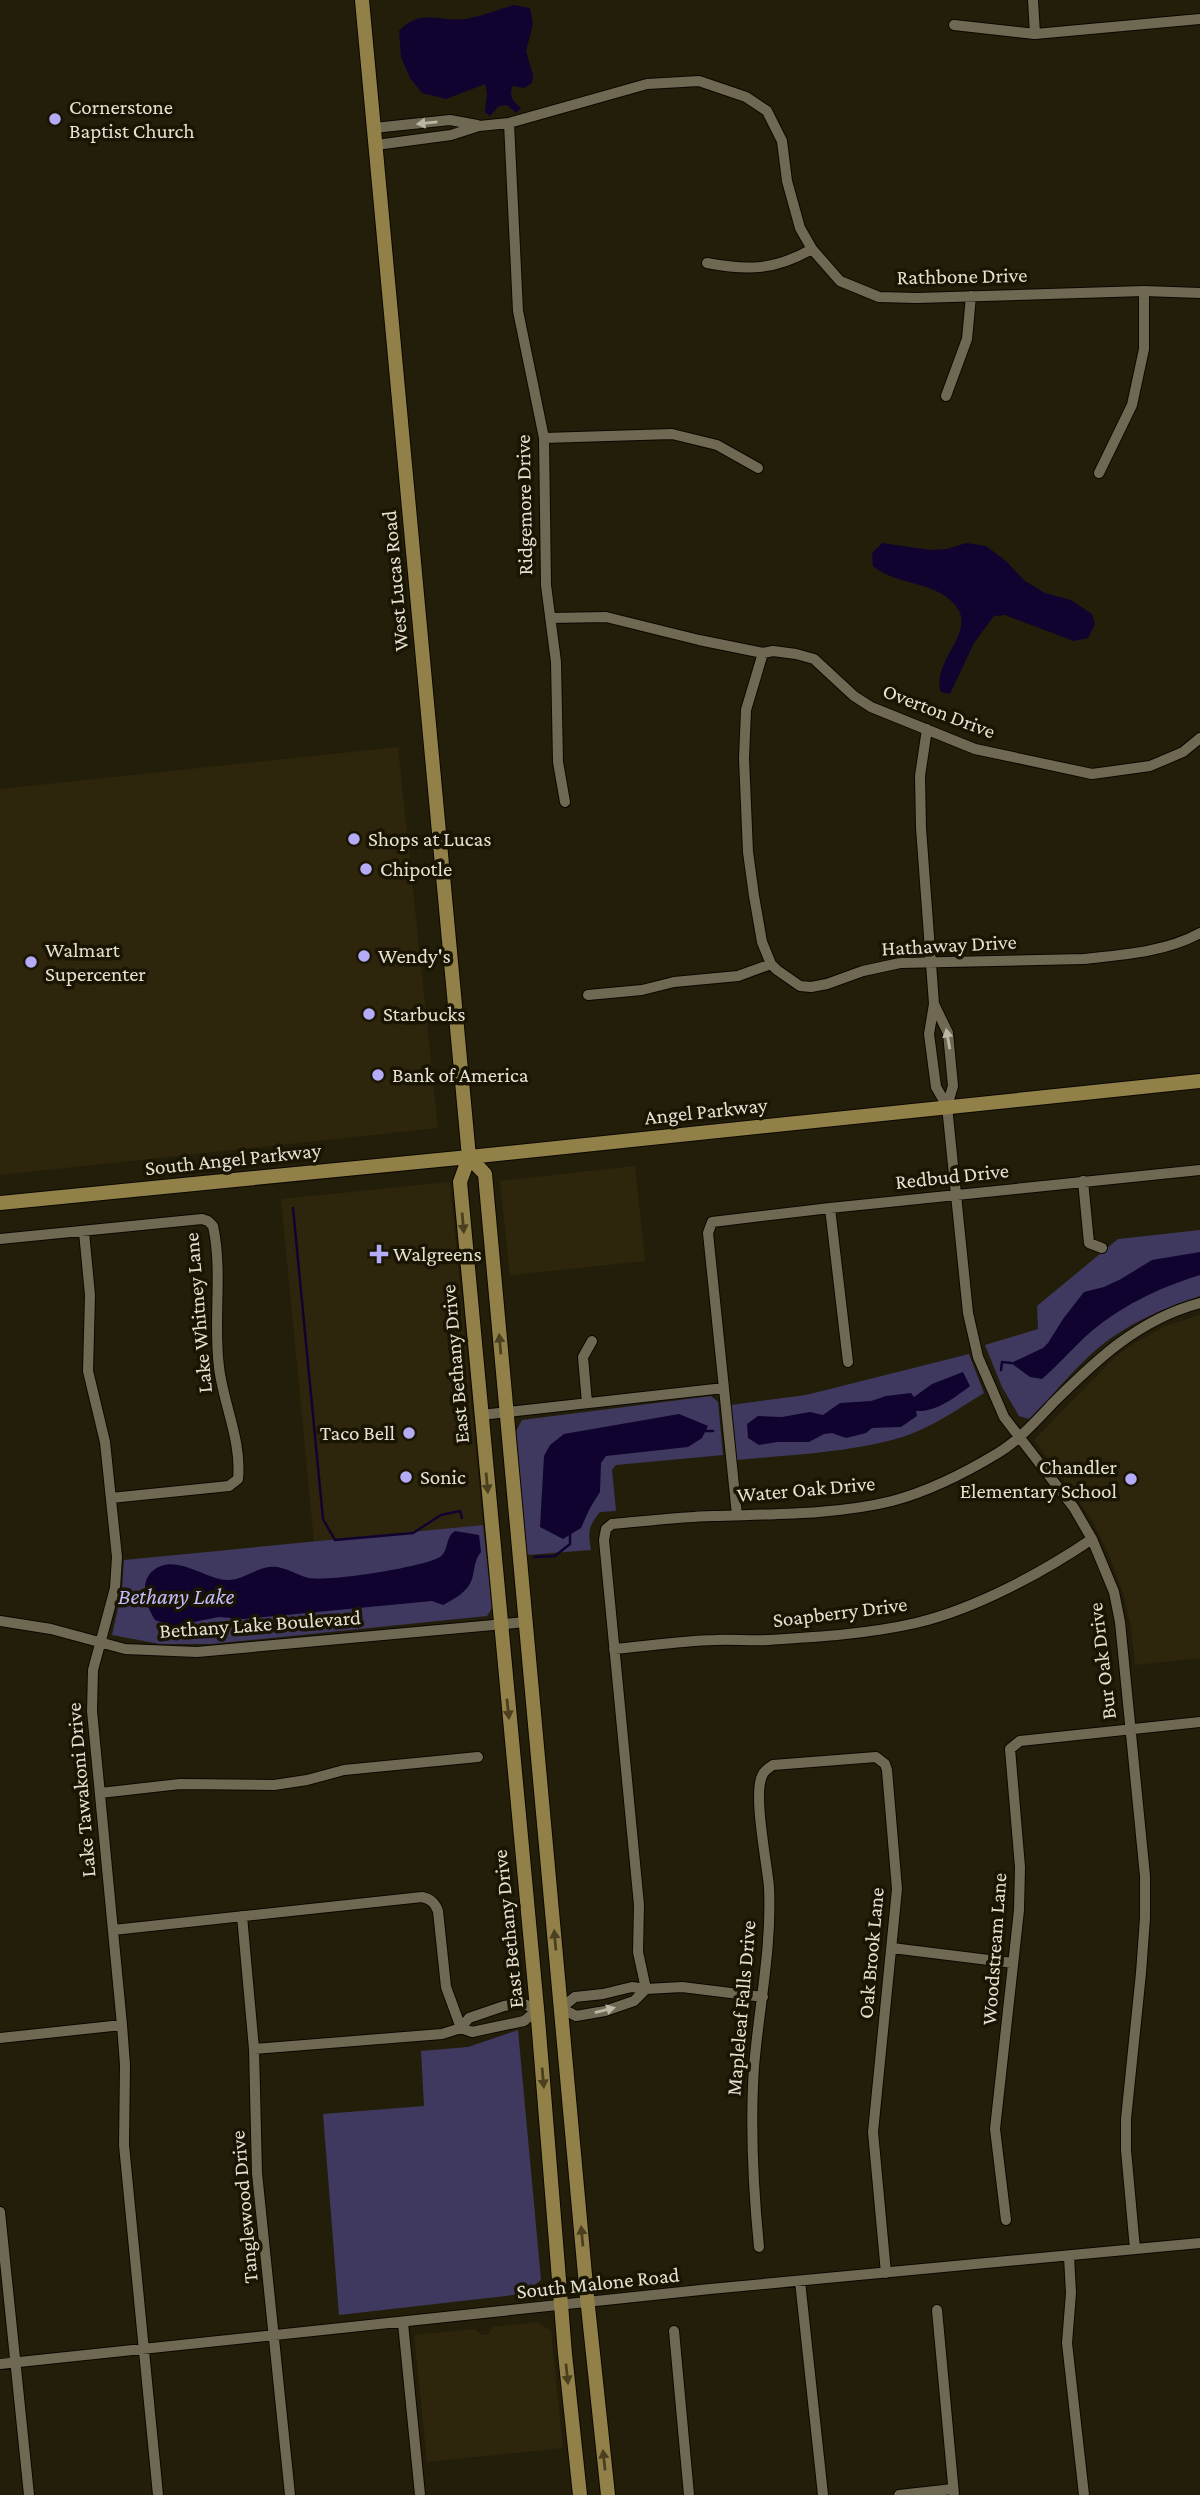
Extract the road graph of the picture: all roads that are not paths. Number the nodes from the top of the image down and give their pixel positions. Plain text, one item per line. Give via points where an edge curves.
1 (362, 0) edge
2 (1033, 0) edge
3 (1200, 19) edge
4 (954, 25) dead end
5 (1035, 34) junction
6 (509, 123) junction
7 (480, 126) junction
8 (374, 128) junction
9 (376, 145) junction
10 (812, 249) junction
11 (708, 263) dead end
12 (1144, 291) junction
13 (1200, 293) edge
14 (971, 296) junction
15 (946, 396) dead end
16 (544, 438) junction
17 (758, 468) dead end
18 (1099, 472) dead end
19 (550, 618) junction
20 (763, 653) junction
21 (927, 729) junction
22 (1200, 738) edge
23 (565, 802) dead end
24 (1200, 933) edge
25 (932, 962) junction
26 (771, 964) junction
27 (588, 995) dead end
28 (934, 1004) junction
29 (1200, 1080) edge
30 (947, 1106) junction
31 (469, 1157) junction
32 (1200, 1170) edge
33 (1083, 1181) junction
34 (957, 1195) junction
35 (0, 1203) edge
36 (830, 1208) junction
37 (84, 1232) junction
38 (0, 1239) edge
39 (1101, 1248) dead end
40 (1200, 1303) edge
41 (592, 1341) dead end
42 (848, 1362) dead end
43 (724, 1388) junction
44 (587, 1403) junction
45 (506, 1412) junction
46 (481, 1415) junction
47 (1018, 1437) junction
48 (111, 1498) junction
49 (737, 1515) junction
50 (1092, 1539) junction
51 (0, 1621) edge
52 (526, 1622) junction
53 (500, 1623) junction
54 (102, 1643) junction
55 (614, 1648) junction
56 (1200, 1722) edge
57 (1130, 1730) junction
58 (478, 1757) dead end
59 (763, 1773) joint
60 (100, 1793) junction
61 (242, 1916) junction
62 (113, 1930) junction
63 (892, 1948) junction
64 (1013, 1963) junction
65 (646, 1989) junction
66 (763, 1997) junction
67 (561, 2008) junction
68 (537, 2010) junction
69 (122, 2025) junction
70 (461, 2028) junction
71 (0, 2038) edge
72 (254, 2049) junction
73 (0, 2212) edge
74 (1006, 2220) dead end
75 (1200, 2243) edge
76 (759, 2247) dead end
77 (1135, 2249) junction
78 (1069, 2256) junction
79 (886, 2273) junction
80 (800, 2281) junction
81 (588, 2304) junction
82 (561, 2306) junction
83 (937, 2310) dead end
84 (403, 2323) junction
85 (674, 2331) dead end
86 (273, 2336) junction
87 (143, 2349) junction
88 (15, 2362) junction
89 (0, 2364) edge
90 (953, 2492) edge
91 (29, 2495) edge
92 (158, 2495) edge
93 (290, 2495) edge
94 (420, 2495) edge
95 (580, 2495) edge
96 (608, 2495) edge
97 (689, 2495) edge
98 (823, 2495) edge
99 (898, 2495) edge
100 (1084, 2495) edge

1 - 8 main road, West Lucas Road
2 - 5 street
3 - 5 street
4 - 5 street
6 - 7 street, Rathbone Drive
6 - 10 street, Rathbone Drive via 647,84 699,81 746,97 767,111 782,141 790,193
6 - 16 street, Ridgemore Drive via 518,310
7 -> 8 street, Rathbone Drive via 450,120
7 - 9 street, Rathbone Drive via 451,135
8 - 9 main road, West Lucas Road
9 - 31 main road, West Lucas Road
10 - 11 street via 790,261 754,269
10 - 14 street, Rathbone Drive via 840,281 879,297
12 - 13 street, Rathbone Drive
12 - 14 street, Rathbone Drive
12 - 18 street via 1144,349 1132,405
14 - 15 street via 967,339
16 - 17 street via 673,434 716,445
16 - 19 street, Ridgemore Drive via 545,585
19 - 20 street, Overton Drive via 606,617
19 - 23 street, Ridgemore Drive via 556,662 558,762
20 - 21 street, Overton Drive via 814,659 871,707
20 - 26 street via 746,710 744,758 748,852 762,942
21 - 22 street, Overton Drive via 975,749 1092,775 1150,766 1183,752
21 - 25 street via 920,776 921,828
24 - 25 street, Hathaway Drive via 1174,944 1113,956
25 - 26 street, Hathaway Drive via 900,963 811,987 800,986
25 - 28 street
26 - 27 street via 738,976
28 - 30 street via 929,1034 936,1087
30 -> 28 street via 953,1086 948,1033
29 - 30 main road, Angel Parkway
30 - 31 main road, Angel Parkway
30 - 34 street, Bur Oak Drive
31 - 35 main road, South Angel Parkway
45 -> 31 main road via 485,1174
31 -> 46 main road, East Bethany Drive via 460,1182
32 - 33 street, Redbud Drive
33 - 34 street, Redbud Drive
33 - 39 street via 1088,1243
34 - 36 street, Redbud Drive
34 - 47 street, Bur Oak Drive via 973,1339 993,1396
36 - 42 street
36 - 43 street, Redbud Drive via 716,1220 710,1225
37 - 38 street
37 - 48 street, Lake Tawakoni Drive via 90,1295 88,1371 105,1442
37 - 48 street, Lake Whitney Lane via 202,1219 214,1229 219,1368 238,1479 229,1486
40 - 47 street, Water Oak Drive via 1132,1332 1094,1362
41 - 44 street via 583,1357
43 - 44 street
43 - 49 street
44 - 45 street
45 - 46 street
45 - 52 main road
46 -> 53 main road, East Bethany Drive
47 - 49 street, Water Oak Drive via 939,1485 891,1501 822,1511
47 - 50 street, Bur Oak Drive via 1074,1508
48 - 54 street, Lake Tawakoni Drive via 117,1572
49 - 55 street, Water Oak Drive via 612,1524 606,1529
50 - 55 street, Soapberry Drive via 1021,1582 916,1623 853,1633
50 - 57 street, Bur Oak Drive via 1121,1622
51 - 54 street, Bethany Lake Boulevard
52 - 53 street, Bethany Lake Boulevard
67 -> 52 main road
53 - 54 street, Bethany Lake Boulevard via 197,1652 125,1649
53 -> 68 main road, East Bethany Drive
54 - 60 street, Lake Tawakoni Drive via 92,1681
55 - 65 street via 639,1905 638,1952
56 - 57 street, Woodstream Lane
57 - 64 street, Woodstream Lane via 1020,1741 1010,1749 1020,1867
57 - 77 street, Bur Oak Drive via 1146,1918 1126,2119
58 - 60 street via 344,1770 274,1785 180,1784
59 - 63 street, Oak Brook Lane via 773,1765 870,1756 885,1764 897,1889
59 - 66 street, Mapleleaf Falls Drive via 769,1920
60 - 62 street, Lake Tawakoni Drive
61 - 62 street
61 - 70 street via 422,1897 433,1902 438,1911 446,1987
61 - 72 street, Tanglewood Drive
62 - 69 street, Lake Tawakoni Drive
63 - 64 street
63 - 79 street, Oak Brook Lane via 873,2132
64 - 74 street, Woodstream Lane via 995,2129
65 - 66 street via 682,1987
65 - 67 street via 632,1987 575,1997
67 -> 65 street via 576,2016 605,2011 634,2001
66 - 76 street, Mapleleaf Falls Drive via 750,2132
67 - 68 main road
81 -> 67 main road
68 - 70 street via 524,2021 472,2032
68 - 70 street via 522,2003 504,2006 469,2018
68 -> 82 main road, East Bethany Drive
69 - 71 street
69 - 87 street, Lake Tawakoni Drive via 124,2145
70 - 72 street via 442,2034
72 - 86 street, Tanglewood Drive via 257,2173
73 - 88 street
75 - 77 street, South Malone Road
77 - 78 street, South Malone Road
78 - 79 street, South Malone Road
78 - 100 street via 1067,2343
79 - 80 street, South Malone Road
80 - 81 street, South Malone Road
80 - 98 street
81 - 82 street, South Malone Road
96 -> 81 main road
82 - 84 street, South Malone Road
82 -> 95 main road, East Bethany Drive
83 - 90 street
84 - 86 street, South Malone Road
84 - 94 street
85 - 97 street
86 - 87 street, South Malone Road
86 - 93 street, Tanglewood Drive
87 - 88 street, South Malone Road
87 - 92 street, Lake Tawakoni Drive
88 - 89 street, South Malone Road
88 - 91 street
90 - 99 street

